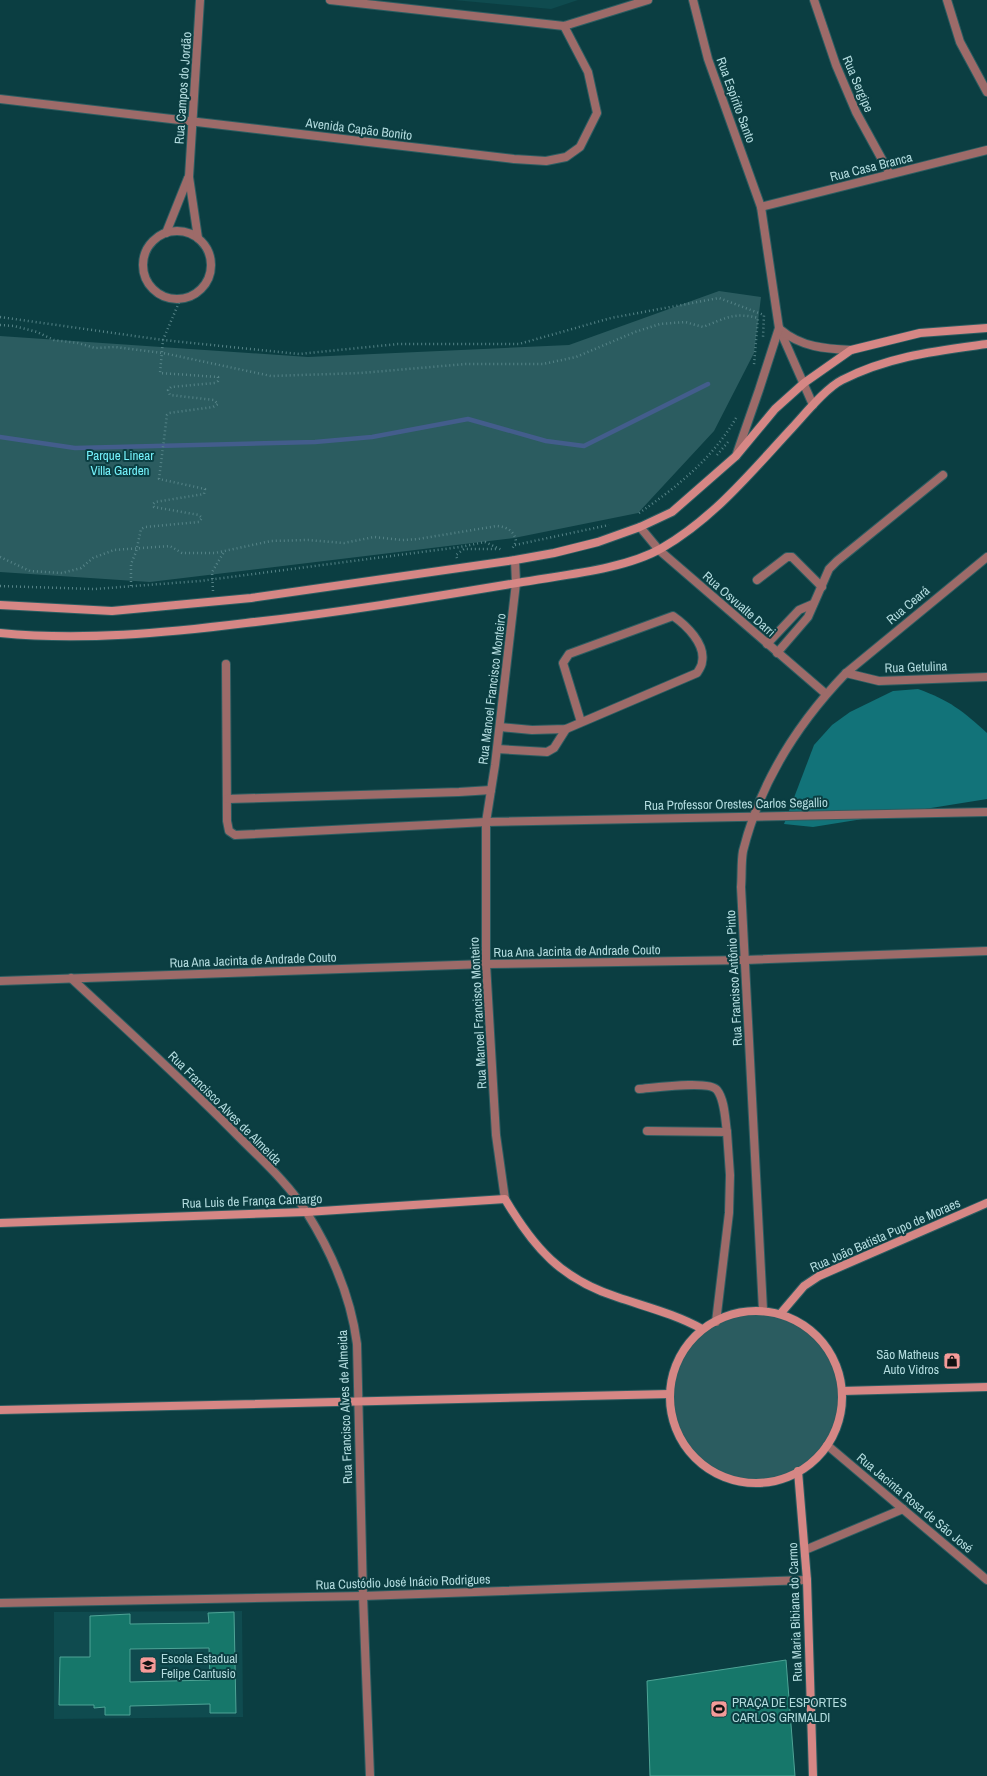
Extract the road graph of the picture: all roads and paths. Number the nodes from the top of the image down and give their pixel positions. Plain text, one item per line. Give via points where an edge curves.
1 (200, 0) edge
2 (330, 0) edge
3 (648, 0) edge
4 (693, 0) edge
5 (814, 0) edge
6 (947, 0) edge
7 (564, 26) junction
8 (987, 92) edge
9 (0, 99) edge
10 (193, 121) junction
11 (987, 150) edge
12 (890, 174) junction
13 (189, 177) junction
14 (761, 207) junction
15 (166, 233) junction
16 (198, 238) junction
17 (180, 300) junction
18 (0, 317) edge
19 (0, 325) edge
20 (779, 328) junction
21 (987, 328) edge
22 (163, 340) junction
23 (763, 342) dead end
24 (987, 344) edge
25 (851, 350) junction
26 (162, 353) junction
27 (754, 368) dead end
28 (804, 383) junction
29 (813, 404) junction
30 (738, 415) dead end
31 (731, 440) dead end
32 (736, 456) junction
33 (717, 457) dead end
34 (943, 475) dead end
35 (636, 516) dead end
36 (612, 524) dead end
37 (640, 527) junction
38 (515, 545) junction
39 (137, 549) junction
40 (499, 549) junction
41 (659, 550) junction
42 (224, 552) junction
43 (515, 556) junction
44 (0, 557) edge
45 (987, 557) edge
46 (458, 568) junction
47 (213, 580) junction
48 (757, 580) dead end
49 (516, 583) junction
50 (0, 586) edge
51 (131, 586) junction
52 (822, 587) junction
53 (214, 602) junction
54 (813, 604) junction
55 (0, 605) edge
56 (0, 633) edge
57 (767, 644) junction
58 (777, 653) junction
59 (226, 664) dead end
60 (846, 674) junction
61 (987, 677) edge
62 (826, 694) junction
63 (581, 722) junction
64 (500, 727) junction
65 (566, 729) junction
66 (497, 748) junction
67 (491, 790) junction
68 (227, 799) junction
69 (987, 812) edge
70 (754, 816) junction
71 (486, 822) junction
72 (987, 950) edge
73 (745, 960) junction
74 (486, 964) junction
75 (71, 978) junction
76 (0, 981) edge
77 (639, 1089) dead end
78 (647, 1131) dead end
79 (727, 1132) junction
80 (505, 1199) junction
81 (987, 1203) edge
82 (306, 1212) junction
83 (0, 1223) edge
84 (762, 1310) junction
85 (781, 1314) junction
86 (716, 1322) junction
87 (702, 1329) junction
88 (987, 1387) edge
89 (842, 1391) junction
90 (670, 1394) junction
91 (359, 1400) junction
92 (0, 1410) edge
93 (827, 1445) junction
94 (798, 1472) junction
95 (903, 1509) junction
96 (805, 1550) junction
97 (807, 1580) junction
98 (987, 1580) edge
99 (363, 1596) junction
100 (0, 1603) edge
101 (370, 1776) edge
102 (812, 1776) edge

1 - 10 street, Rua Campos do Jordão
2 - 7 street
3 - 7 street
4 - 14 street, Rua Espírito Santo via 708,59
5 - 12 street, Rua Sergipe via 836,65 856,112
6 - 8 street via 960,42
7 - 10 street, Avenida Capão Bonito via 588,72 597,113 580,146 566,157 546,161 514,159
9 - 10 street, Avenida Capão Bonito
10 - 13 street, Rua Campos do Jordão
11 - 12 street, Rua Casa Branca
12 - 14 street, Rua Casa Branca
13 - 15 street, Rua Campos do Jordão
13 - 16 street, Rua Campos do Jordão
14 - 20 street, Rua Espírito Santo
15 - 16 street via 180,231
15 - 17 street via 156,238 144,256 145,278 158,294 168,299
16 - 17 street via 211,257 208,281 191,297
17 - 22 path
18 - 22 path
19 - 26 path via 14,326 54,340 95,348 115,347
20 - 25 street via 788,336 815,347
20 - 28 street
20 - 32 street
21 - 25 street via 920,333
22 - 23 path via 299,354 398,344 519,344 619,316 719,298 764,315
22 - 26 path
24 - 29 street via 909,355 840,381
25 - 28 street
26 - 27 path via 271,376 360,373 466,364 543,364 576,357 660,324 685,322 704,327 726,316 748,316 758,318
26 - 39 path via 160,373 216,376 219,380 215,383 169,388 170,395 214,400 218,404 213,407 169,413 167,418 159,477 161,481 204,489 205,492 155,502 154,507 199,515 202,518 200,522 145,527 139,533
28 - 29 street
28 - 32 street via 775,409
29 - 41 street via 713,511 688,532
30 - 35 path via 714,450 672,490
31 - 33 path
32 - 37 street via 672,512
34 - 52 street via 837,561 829,569
36 - 38 path
37 - 41 street, Rua Osvualte Darri
37 - 43 street via 591,544
38 - 40 path via 512,549
38 - 42 path via 516,539 508,528 497,526 413,540 374,537 344,543 308,540 271,541
39 - 42 path via 170,546 182,553
39 - 44 path via 102,553 81,568 62,573 30,571
39 - 51 path via 131,564
40 - 43 path
40 - 46 path via 464,549 456,555
40 - 47 path via 485,542
41 - 49 street via 621,564
41 - 57 street, Rua Osvualte Darri
42 - 47 path via 212,572
43 - 46 street
43 - 49 street, Rua Manoel Francisco Monteiro
45 - 60 street, Rua Ceará
46 - 53 street
47 - 51 path
47 - 53 path
48 - 52 street via 787,557 792,557
49 - 56 street via 288,618 190,630 96,636
49 - 64 street, Rua Manoel Francisco Monteiro
50 - 51 path via 95,589
52 - 54 street
53 - 55 street via 112,611
54 - 57 street via 799,610
54 - 58 street via 808,617
57 - 58 street, Rua Osvualte Darri
58 - 62 street, Rua Osvualte Darri
59 - 68 street
60 - 61 street, Rua Getulina via 879,681
60 - 62 street, Rua Francisco Antônio Pinto
62 - 70 street, Rua Francisco Antônio Pinto via 794,738 768,781
63 - 63 street via 697,673 702,662 702,649 688,629 674,616 569,654 563,663
63 - 65 street
64 - 65 street via 532,730
64 - 66 street, Rua Manoel Francisco Monteiro
65 - 66 street via 554,748 547,752
66 - 67 street, Rua Manoel Francisco Monteiro
67 - 68 street
67 - 71 street, Rua Manoel Francisco Monteiro
68 - 71 street, Rua Professor Orestes Carlos Segallio via 229,831 236,836
69 - 70 street, Rua Professor Orestes Carlos Segallio
70 - 71 street, Rua Professor Orestes Carlos Segallio
70 - 73 street, Rua Francisco Antônio Pinto via 743,852 741,887
71 - 74 street, Rua Manoel Francisco Monteiro
72 - 73 street, Rua Ana Jacinta de Andrade Couto
73 - 74 street, Rua Ana Jacinta de Andrade Couto
73 - 84 street, Rua Francisco Antônio Pinto
74 - 75 street, Rua Ana Jacinta de Andrade Couto
74 - 80 street, Rua Manoel Francisco Monteiro via 496,1135
75 - 76 street, Rua Ana Jacinta de Andrade Couto
75 - 82 street, Rua Francisco Alves de Almeida via 199,1096 287,1187
77 - 79 street via 704,1085 716,1089 720,1095
78 - 79 street
79 - 86 street via 729,1213
80 - 82 street, Rua Luis de França Camargo
80 - 87 street, Rua Manoel Francisco Monteiro via 523,1230 543,1253 564,1271 588,1286 680,1318
81 - 85 street, Rua João Batista Pupo de Moraes via 819,1276 804,1286
82 - 83 street, Rua Luis de França Camargo
82 - 91 street, Rua Francisco Alves de Almeida via 333,1258 354,1318
84 - 85 street
84 - 86 street via 736,1314
85 - 89 street via 802,1323 822,1340 835,1362
86 - 87 street
87 - 90 street via 684,1349 673,1374
88 - 89 street
89 - 93 street via 842,1407 837,1427
90 - 91 street
90 - 94 street via 676,1429 685,1447 714,1472 742,1482 771,1482
91 - 92 street
91 - 99 street, Rua Francisco Alves de Almeida
93 - 94 street via 814,1460
93 - 95 street, Rua Jacinta Rosa de São José
94 - 96 street, Rua Maria Bibiana do Carmo
95 - 96 street
95 - 98 street, Rua Jacinta Rosa de São José
96 - 97 street, Rua Maria Bibiana do Carmo
97 - 99 street, Rua Custódio José Inácio Rodrigues
97 - 102 street, Rua Maria Bibiana do Carmo
99 - 100 street, Rua Custódio José Inácio Rodrigues
99 - 101 street, Rua Francisco Alves de Almeida

